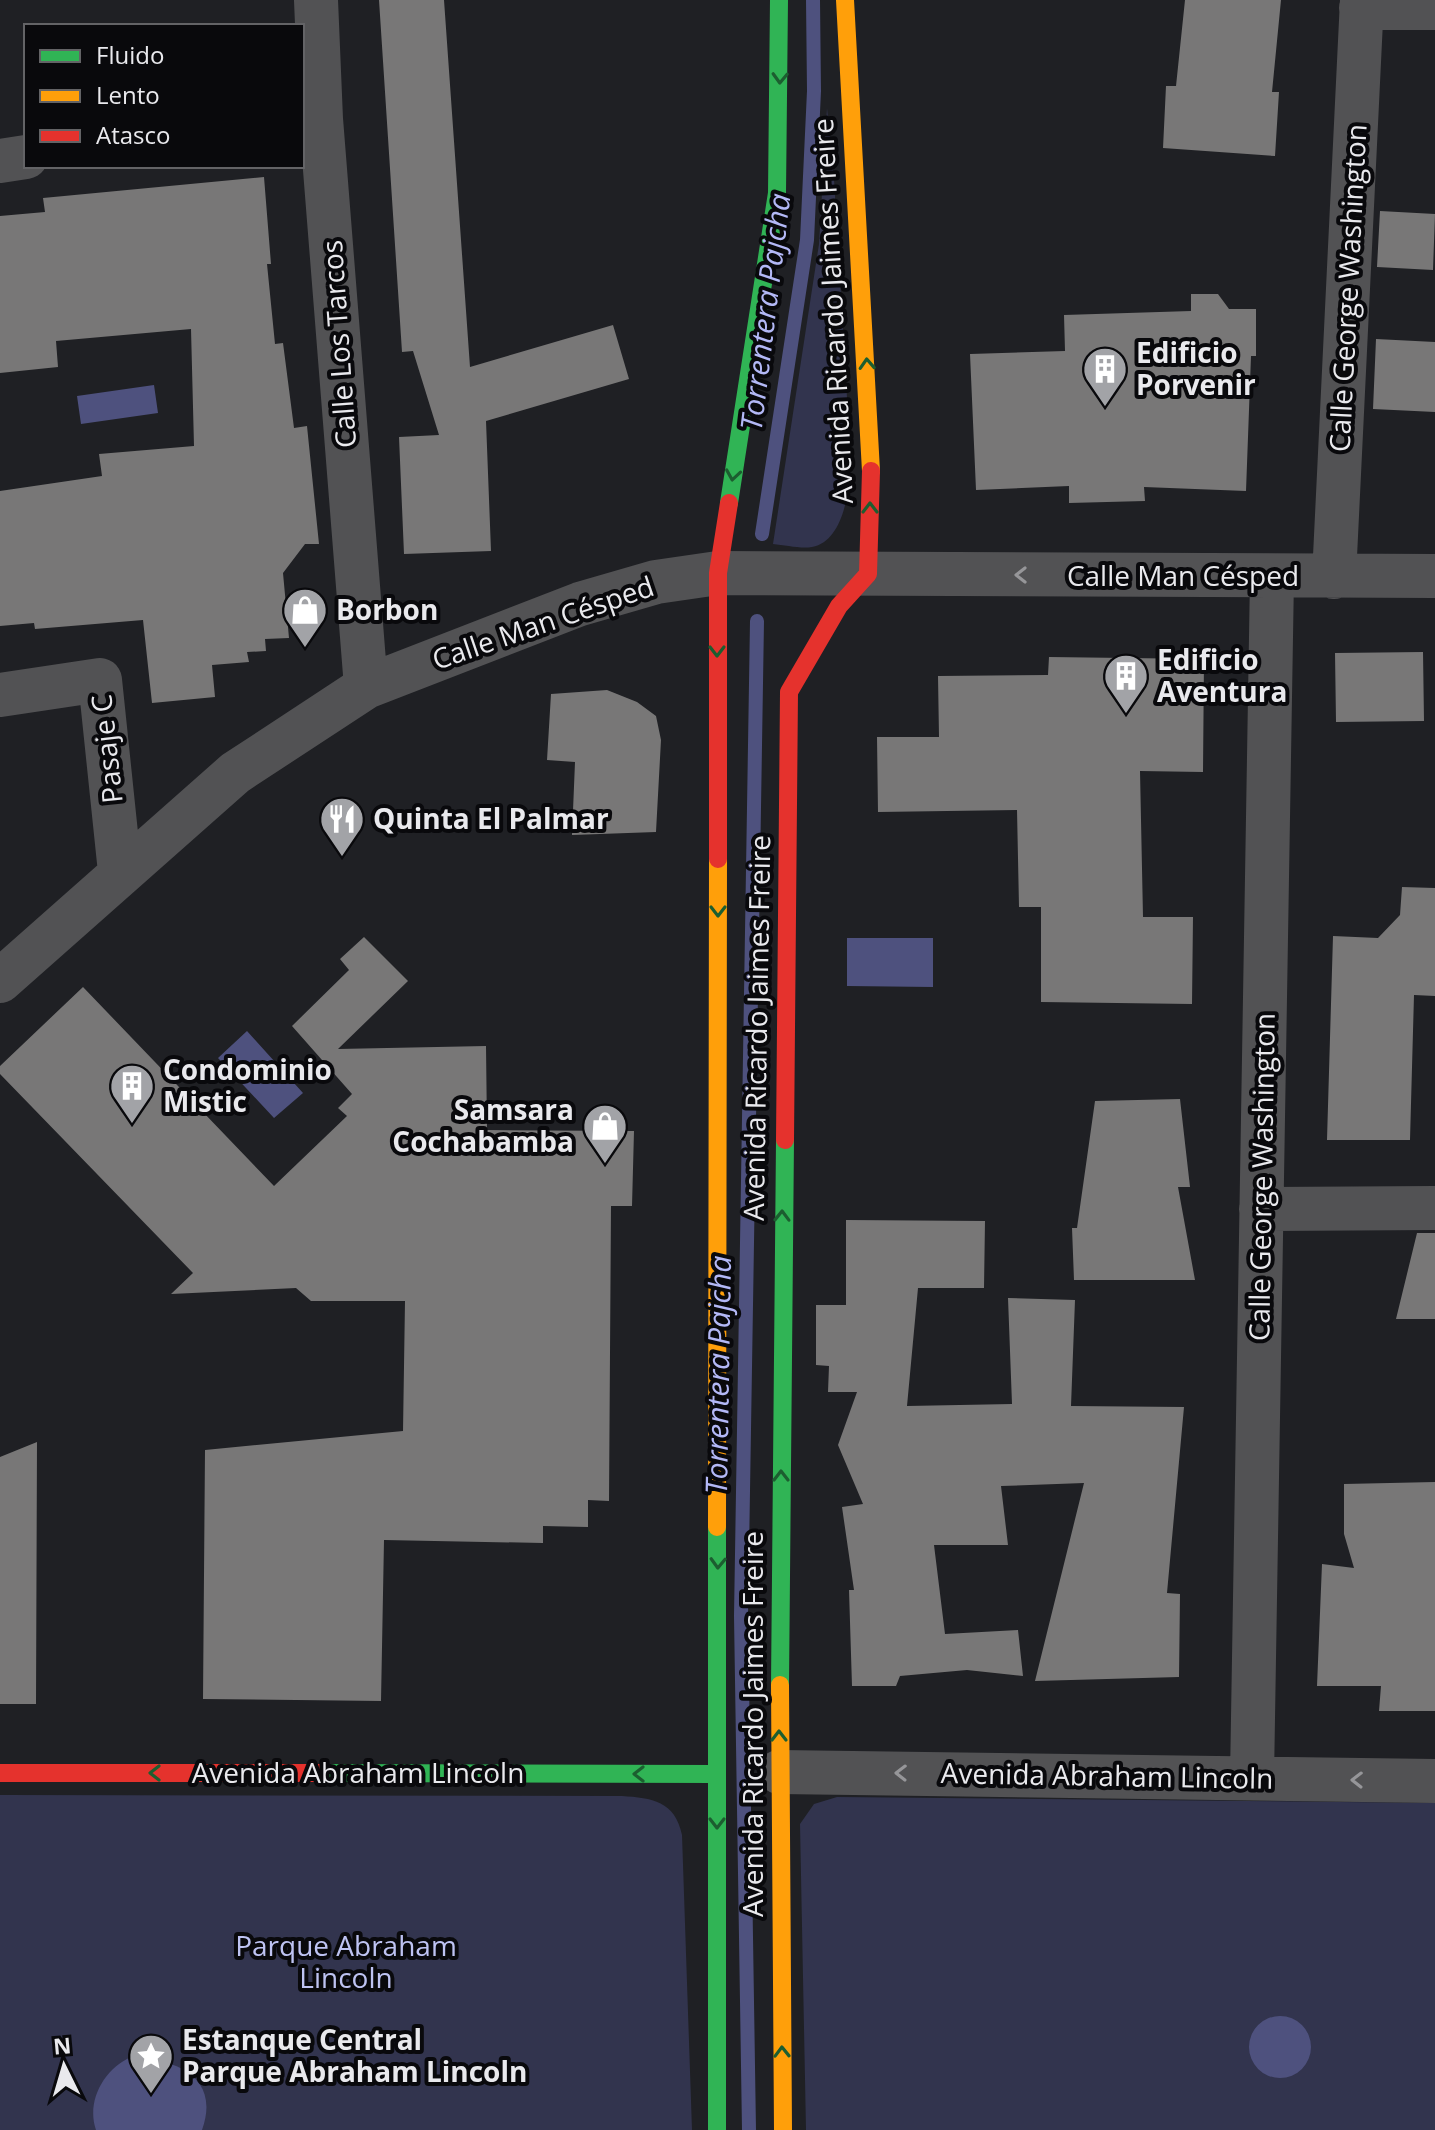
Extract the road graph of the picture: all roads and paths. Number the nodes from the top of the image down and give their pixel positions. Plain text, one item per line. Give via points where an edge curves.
1 (316, 0) edge
2 (779, 0) edge
3 (845, 0) edge
4 (1361, 4) edge
5 (1435, 8) edge
6 (312, 120) edge
7 (24, 157) edge
8 (0, 161) edge
9 (718, 573) junction
10 (868, 574) junction
11 (1435, 576) edge
12 (1272, 577) junction
13 (1334, 577) junction
14 (366, 687) junction
15 (0, 695) edge
16 (120, 872) junction
17 (0, 981) edge
18 (1435, 1208) edge
19 (1261, 1209) junction
20 (779, 1772) junction
21 (0, 1773) edge
22 (717, 1774) junction
23 (1252, 1778) junction
24 (1435, 1781) edge
25 (717, 2130) edge
26 (783, 2130) edge

1 - 6 street, Calle Los Tarcos
2 -> 9 main road, Avenida Ricardo Jaimes Freire via 777,193
10 -> 3 main road, Avenida Ricardo Jaimes Freire via 872,442
4 - 5 street
4 - 13 street, Calle George Washington
6 - 14 street, Calle Los Tarcos
7 - 8 street
9 - 10 street, Calle Man Césped
9 - 14 street, Calle Man Césped via 656,582 580,604
9 -> 22 main road, Avenida Ricardo Jaimes Freire
12 -> 10 street, Calle Man Césped
20 -> 10 main road, Avenida Ricardo Jaimes Freire via 789,692 839,606
11 - 13 street, Calle Man Césped
12 - 13 street, Calle Man Césped
12 - 19 street, Calle George Washington
14 - 16 street, Calle Man Césped via 235,773
15 - 16 street, Pasaje C via 100,680
16 - 17 street, Calle Man Césped
18 - 19 street
19 - 23 street, Calle George Washington
23 -> 20 street, Avenida Abraham Lincoln
26 -> 20 main road, Avenida Ricardo Jaimes Freire
22 -> 21 main road, Avenida Abraham Lincoln
22 -> 25 main road, Avenida Ricardo Jaimes Freire
24 -> 23 street, Avenida Abraham Lincoln

